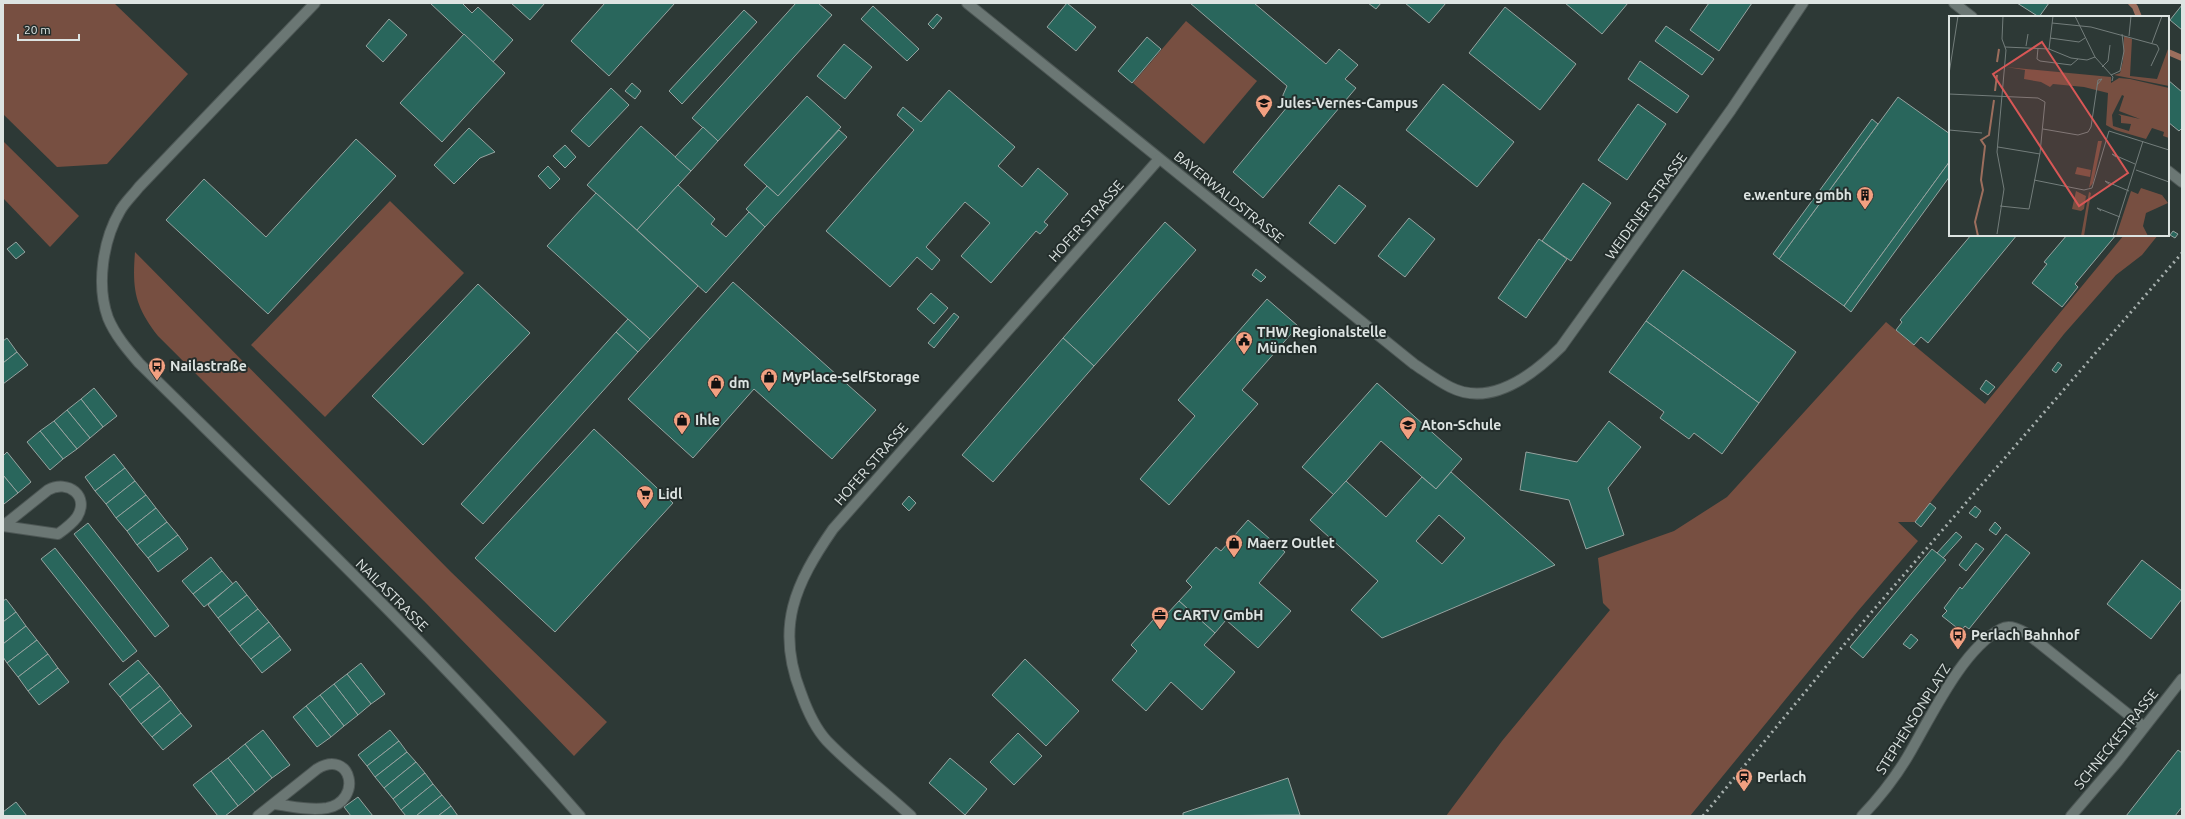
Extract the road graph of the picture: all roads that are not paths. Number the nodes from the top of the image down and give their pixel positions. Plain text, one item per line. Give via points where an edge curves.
1 (315, 3) edge
2 (967, 3) edge
3 (1803, 3) edge
4 (1954, 3) edge
5 (1971, 16) edge
6 (1159, 159) junction
7 (2169, 172) edge
8 (2182, 182) edge
9 (1483, 393) joint
10 (3, 526) edge
11 (2182, 679) edge
12 (2144, 727) junction
13 (274, 804) junction
14 (258, 816) edge
15 (580, 816) edge
16 (911, 816) edge
17 (1862, 816) edge
18 (2071, 816) edge

1 - 15 street, NAILASTRASSE via 120,210 107,241 103,266 108,317 120,340 139,363 396,618 496,722
2 - 6 street, BAYERWALDSTRASSE
3 - 9 street, WEIDENER STRASSE via 1727,116 1561,347 1528,376 1498,390
4 - 5 street
6 - 9 street, BAYERWALDSTRASSE via 1414,364 1451,388 1467,393
6 - 16 street, HOFER STRASSE via 833,529 812,560 797,591 789,621 791,662 808,712 826,740
7 - 8 street
10 - 10 street via 58,534 78,516 81,504 79,497 74,490 63,485 56,486
11 - 12 street, SCHNECKESTRASSE
12 - 17 street, STEPHENSONPLATZ via 2029,635 2017,628 2002,628 1976,650 1946,688 1908,756 1883,794
12 - 18 street, SCHNECKESTRASSE
13 - 13 street via 311,809 328,808 339,803 346,795 350,787 349,776 341,767 324,765
13 - 14 street

